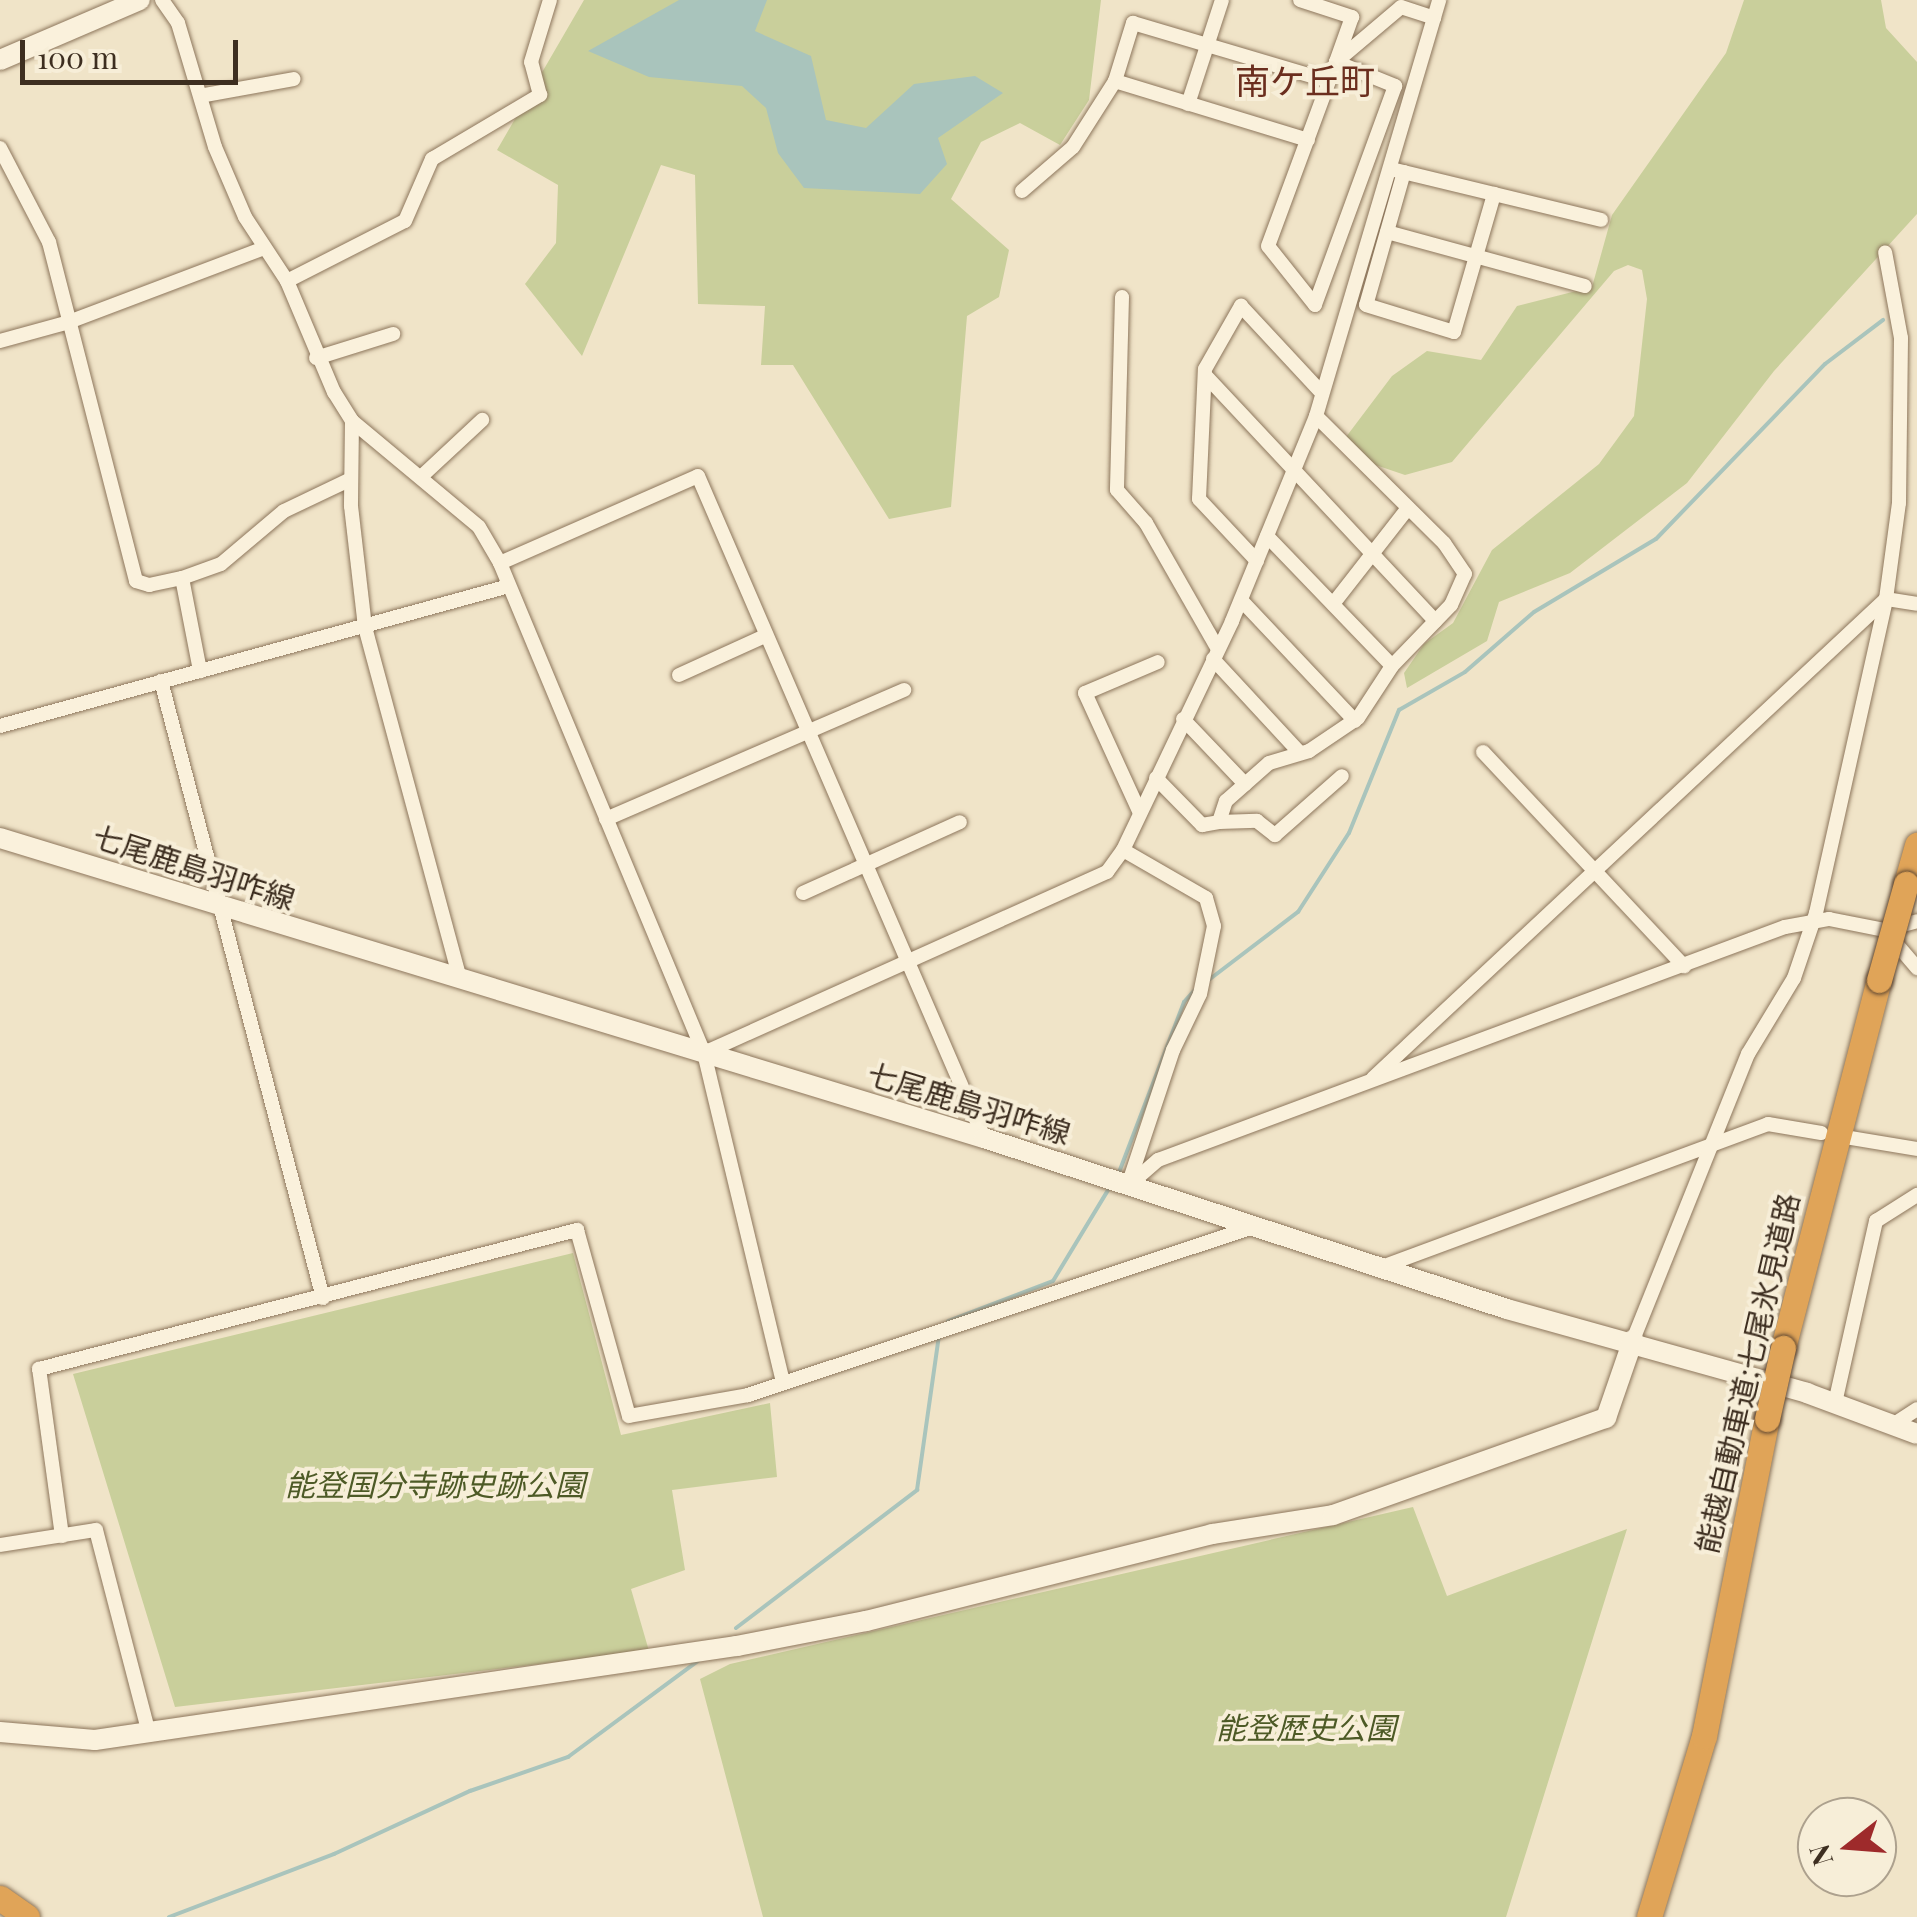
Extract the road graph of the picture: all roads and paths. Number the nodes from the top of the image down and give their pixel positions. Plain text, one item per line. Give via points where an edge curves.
1 (140, 0) edge
2 (162, 0) edge
3 (550, 0) edge
4 (1222, 0) edge
5 (1300, 0) edge
6 (1439, 0) edge
7 (1352, 17) junction
8 (1434, 18) junction
9 (1378, 26) junction
10 (1208, 44) junction
11 (0, 60) edge
12 (1336, 62) junction
13 (294, 79) dead end
14 (1115, 81) junction
15 (1329, 81) junction
16 (204, 95) junction
17 (1188, 104) junction
18 (1308, 140) junction
19 (0, 148) edge
20 (1397, 171) junction
21 (1022, 191) dead end
22 (1494, 194) junction
23 (1601, 220) dead end
24 (1387, 232) junction
25 (264, 248) junction
26 (1886, 252) dead end
27 (1476, 255) junction
28 (287, 281) junction
29 (1585, 286) dead end
30 (1122, 297) dead end
31 (66, 323) junction
32 (393, 334) dead end
33 (0, 341) edge
34 (316, 358) junction
35 (1205, 375) junction
36 (1319, 390) junction
37 (1909, 403) edge
38 (1316, 416) junction
39 (482, 420) dead end
40 (352, 421) junction
41 (1294, 468) junction
42 (424, 475) junction
43 (351, 479) junction
44 (1408, 508) junction
45 (1267, 536) junction
46 (1372, 552) junction
47 (1257, 561) junction
48 (500, 563) junction
49 (182, 578) junction
50 (509, 586) junction
51 (1886, 599) junction
52 (1241, 600) junction
53 (1332, 604) junction
54 (1917, 604) edge
55 (1435, 621) junction
56 (365, 627) junction
57 (765, 636) junction
58 (1215, 654) junction
59 (1158, 662) dead end
60 (1392, 666) junction
61 (200, 671) junction
62 (678, 675) dead end
63 (161, 681) junction
64 (904, 690) dead end
65 (1184, 719) junction
66 (1355, 720) junction
67 (0, 726) edge
68 (806, 732) junction
69 (1482, 752) dead end
70 (1300, 754) junction
71 (1342, 776) dead end
72 (1156, 778) junction
73 (1245, 784) junction
74 (1140, 813) junction
75 (606, 819) junction
76 (960, 822) dead end
77 (1218, 822) junction
78 (0, 838) edge
79 (1917, 845) edge
80 (1123, 850) junction
81 (862, 866) junction
82 (1593, 872) junction
83 (803, 893) dead end
84 (221, 910) junction
85 (1917, 921) edge
86 (1813, 922) junction
87 (1884, 930) junction
88 (902, 960) junction
89 (1684, 966) junction
90 (1917, 968) edge
91 (460, 979) junction
92 (704, 1053) junction
93 (1369, 1082) junction
94 (1821, 1133) dead end
95 (984, 1138) junction
96 (1851, 1138) dead end
97 (1712, 1144) junction
98 (1917, 1149) edge
99 (1119, 1183) junction
100 (1917, 1195) edge
101 (1253, 1227) junction
102 (1379, 1268) junction
103 (323, 1298) junction
104 (1634, 1340) junction
105 (783, 1381) junction
106 (1836, 1403) junction
107 (1917, 1409) edge
108 (1894, 1424) junction
109 (1917, 1434) edge
110 (62, 1536) junction
111 (0, 1545) edge
112 (0, 1732) edge
113 (149, 1734) junction
114 (0, 1898) edge
115 (28, 1917) edge
116 (1649, 1917) edge

1 - 11 main road
2 - 16 street via 178,22
3 - 28 street via 532,62 540,96 432,159 405,221
4 - 10 street
5 - 7 street
6 - 8 street
7 - 9 street
7 - 12 street
8 - 9 street via 1400,7
8 - 20 street
9 - 12 street
10 - 14 street via 1133,22
10 - 15 street
10 - 17 street
12 - 15 street
12 - 18 street via 1394,86 1315,305 1268,246
13 - 16 street
14 - 17 street
14 - 21 street via 1073,147
15 - 18 street
16 - 25 street via 215,147
17 - 18 street
19 - 31 street via 49,242
20 - 22 street
20 - 24 street
20 - 36 street
22 - 23 street
22 - 27 street
24 - 27 street
24 - 27 street via 1366,305 1454,332
25 - 28 street
25 - 31 street
26 - 37 street
27 - 29 street
28 - 34 street
30 - 58 street via 1116,490 1146,523
31 - 33 street
31 - 49 street via 136,580 149,586
32 - 34 street
34 - 40 street
35 - 36 street via 1242,306
35 - 41 street
35 - 47 street via 1199,500
36 - 38 street
37 - 51 street
38 - 41 street
38 - 44 street
39 - 42 street
40 - 42 street
40 - 43 street
41 - 45 street
41 - 46 street
42 - 48 street via 479,527
43 - 49 street via 284,512 221,564
43 - 56 street
44 - 46 street
44 - 55 street via 1465,574
45 - 47 street
45 - 53 street
46 - 53 street
46 - 55 street
47 - 52 street
48 - 50 street
48 - 57 street via 698,476
49 - 61 street
50 - 56 street
50 - 75 street
51 - 54 street
51 - 82 street
51 - 86 street
52 - 58 street
52 - 66 street
53 - 60 street
55 - 60 street
56 - 61 street
56 - 91 street
57 - 62 street
57 - 68 street
58 - 65 street
58 - 70 street
59 - 74 street via 1085,694
60 - 66 street
61 - 63 street
63 - 67 street
63 - 84 street
64 - 68 street
65 - 72 street
65 - 73 street
66 - 70 street
68 - 75 street
68 - 81 street
69 - 82 street
70 - 73 street via 1269,763
71 - 77 street via 1275,835 1257,821
72 - 74 street
72 - 77 street via 1202,825
73 - 77 street via 1226,801
74 - 80 street
75 - 92 street
76 - 81 street
78 - 84 main road, 七尾鹿島羽咋線
79 - 116 highway, 能越自動車道;七尾氷見道路, bridge via 1783,1348 1704,1736
80 - 88 street via 1107,872
80 - 99 street via 1206,898 1214,926 1200,994
81 - 83 street
81 - 88 street
82 - 89 street
82 - 93 street
84 - 91 main road, 七尾鹿島羽咋線
84 - 103 street
85 - 87 street
86 - 87 street
86 - 89 street
86 - 97 street via 1794,978 1748,1054
87 - 90 street
88 - 92 street
88 - 95 street
89 - 93 street
91 - 92 main road, 七尾鹿島羽咋線
92 - 95 main road, 七尾鹿島羽咋線
92 - 105 street
93 - 99 street via 1158,1160
94 - 97 street via 1768,1124
95 - 99 main road, 七尾鹿島羽咋線
96 - 98 street
97 - 102 street
97 - 104 street
99 - 101 main road, 七尾鹿島羽咋線
100 - 106 street via 1876,1221
101 - 102 main road, 七尾鹿島羽咋線
101 - 105 street
102 - 104 main road, 七尾鹿島羽咋線
103 - 105 street via 576,1230 628,1416 748,1395
103 - 110 street via 39,1368
104 - 106 main road, 七尾鹿島羽咋線
104 - 113 main road via 1606,1418 1333,1516 1212,1534 822,1631
106 - 108 main road, 七尾鹿島羽咋線
107 - 108 street
108 - 109 main road, 七尾鹿島羽咋線
110 - 111 street
110 - 113 street via 96,1530
112 - 113 main road via 58,1742
114 - 115 highway

